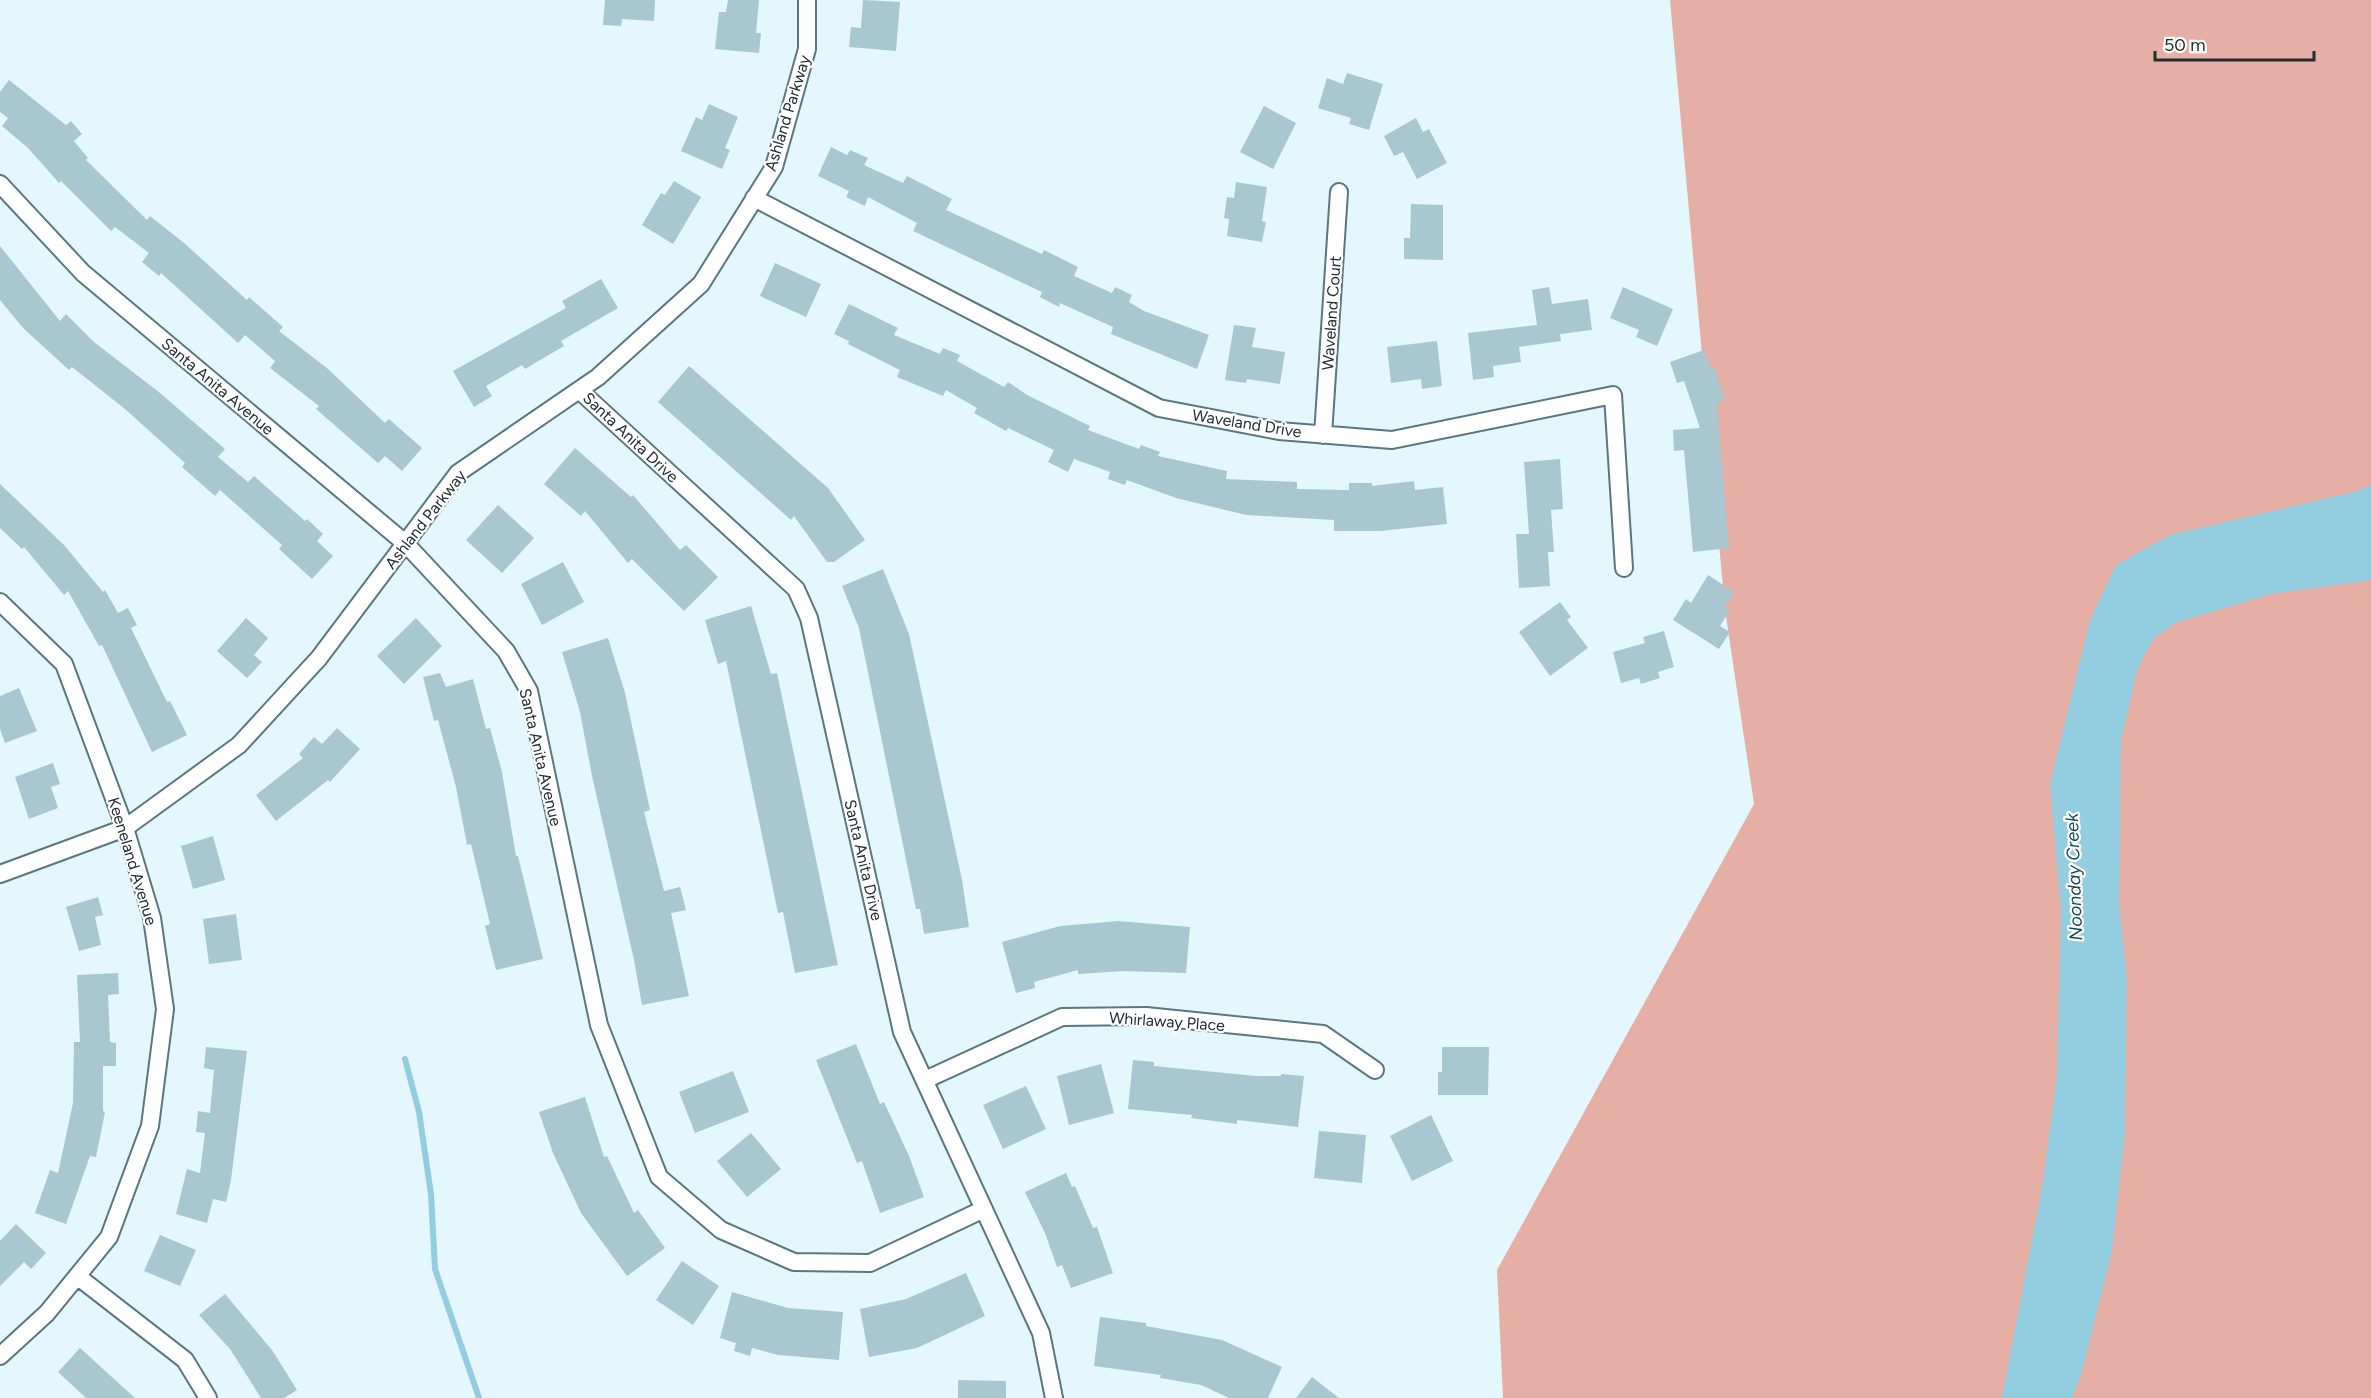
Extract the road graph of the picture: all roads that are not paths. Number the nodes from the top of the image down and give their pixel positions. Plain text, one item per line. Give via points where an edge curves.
1 (807, 0) edge
2 (0, 184) edge
3 (1339, 192) dead end
4 (754, 198) junction
5 (579, 390) junction
6 (1323, 435) junction
7 (405, 543) junction
8 (1624, 568) dead end
9 (0, 602) edge
10 (125, 828) junction
11 (0, 874) edge
12 (1375, 1070) dead end
13 (925, 1080) junction
14 (984, 1209) junction
15 (77, 1276) junction
16 (0, 1356) edge
17 (208, 1398) edge
18 (1054, 1398) edge

1 - 4 street, Ashland Parkway via 807,49 774,167
2 - 7 street, Santa Anita Avenue via 83,273
3 - 6 street, Waveland Court
4 - 5 street, Ashland Parkway via 701,284
4 - 6 street, Waveland Drive via 1159,408 1279,431
5 - 7 street, Ashland Parkway via 458,472
5 - 13 street, Santa Anita Drive via 796,590 809,618 902,1032
6 - 8 street, Waveland Drive via 1392,440 1613,395
7 - 10 street, Ashland Parkway via 319,658 239,745
7 - 14 street, Santa Anita Avenue via 506,651 529,691 599,1025 659,1177 721,1230 794,1262 870,1263
9 - 10 street, Keeneland Avenue via 64,664
10 - 11 street, Ashland Parkway
10 - 15 street, Keeneland Avenue via 152,918 165,1010 150,1126 110,1237
12 - 13 street, Whirlaway Place via 1323,1034 1146,1016 1062,1017
13 - 14 street, Santa Anita Drive
14 - 18 street, Santa Anita Drive via 1041,1334
15 - 16 street, Keeneland Avenue via 47,1312
15 - 17 street via 185,1360

